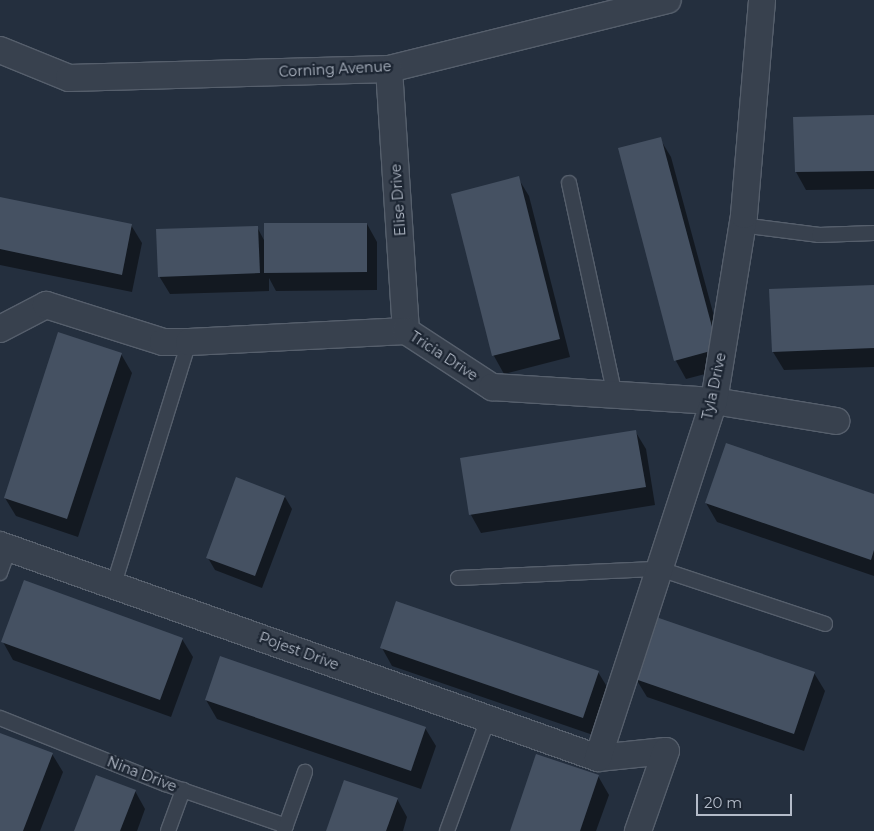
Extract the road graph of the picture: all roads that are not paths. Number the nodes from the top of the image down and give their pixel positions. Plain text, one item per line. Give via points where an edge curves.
1 (668, 0) edge
2 (762, 0) edge
3 (0, 50) edge
4 (389, 69) junction
5 (569, 183) dead end
6 (741, 225) junction
7 (874, 233) edge
8 (0, 329) edge
9 (406, 331) junction
10 (189, 342) junction
11 (615, 395) junction
12 (714, 401) junction
13 (836, 421) dead end
14 (5, 546) edge
15 (660, 568) junction
16 (0, 573) edge
17 (458, 578) dead end
18 (114, 584) junction
19 (824, 624) dead end
20 (0, 718) edge
21 (488, 719) junction
22 (598, 758) junction
23 (305, 772) dead end
24 (183, 790) junction
25 (285, 828) edge
26 (168, 831) edge
27 (447, 831) edge
28 (638, 831) edge

1 - 4 street, Corning Avenue
2 - 6 street, Tyla Drive
3 - 4 street, Corning Avenue via 69,78
4 - 9 street, Elise Drive
5 - 11 lane
6 - 7 lane via 819,235
6 - 12 street, Tyla Drive
8 - 10 street, Tricia Drive via 46,304 163,342
9 - 10 street, Tricia Drive
9 - 11 street, Tricia Drive via 492,387
10 - 18 lane
11 - 12 street, Tricia Drive
12 - 13 street, Tricia Drive
12 - 15 street, Tyla Drive
14 - 16 lane
14 - 18 street, Pojest Drive
15 - 17 lane
15 - 19 lane
15 - 22 street, Tyla Drive
18 - 21 street, Pojest Drive
20 - 24 lane, Nina Drive
21 - 22 street, Pojest Drive
21 - 27 lane
22 - 28 street via 666,751
23 - 25 lane, Nina Drive
24 - 25 lane, Nina Drive
24 - 26 lane

